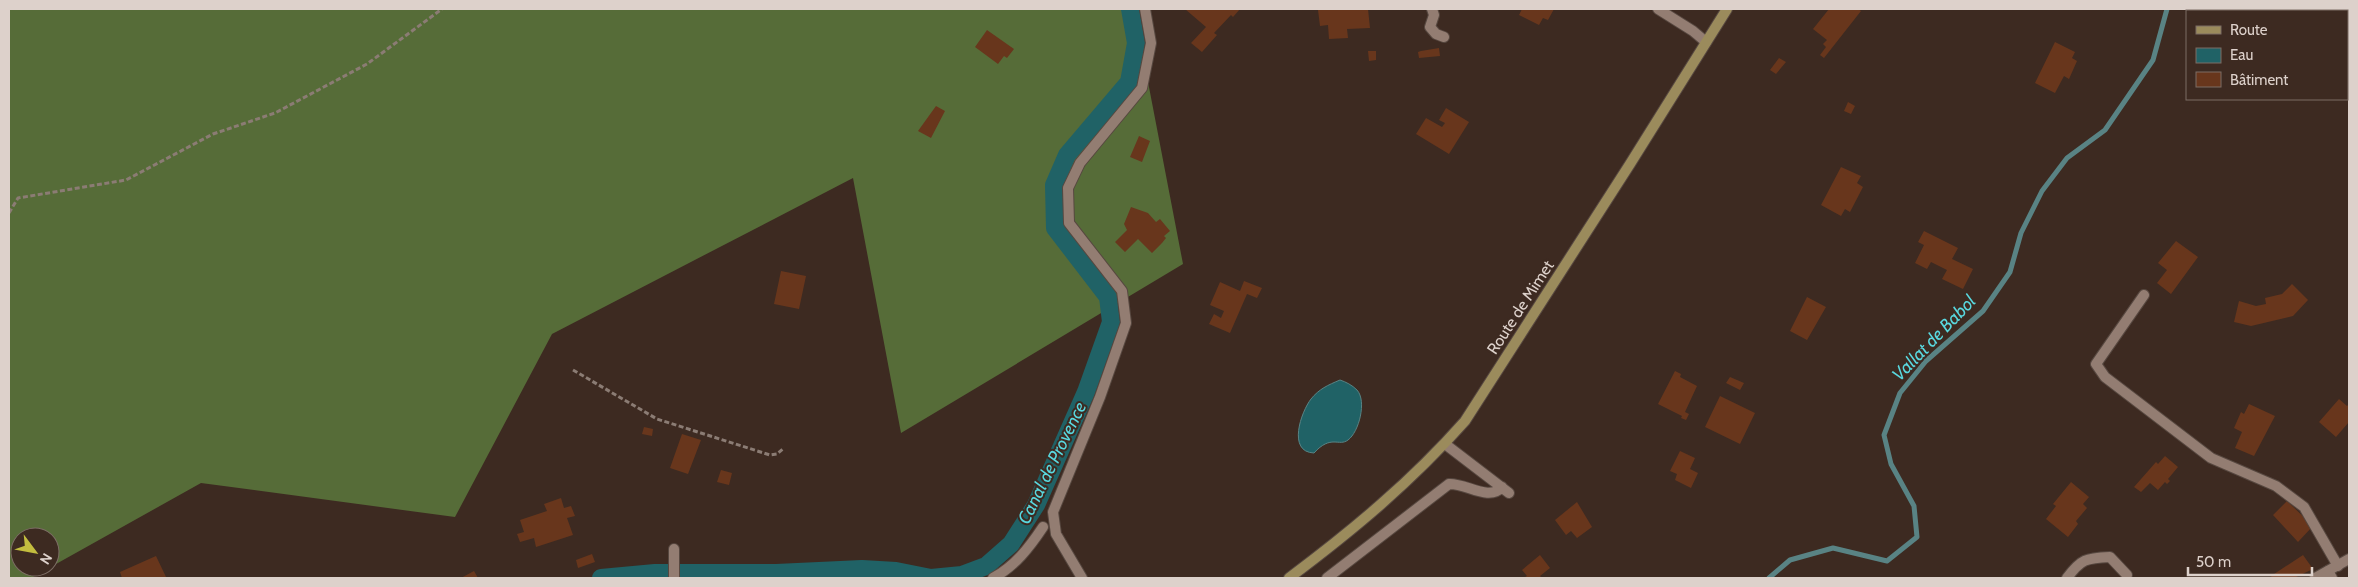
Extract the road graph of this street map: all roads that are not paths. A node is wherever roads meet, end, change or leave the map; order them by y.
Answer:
1 (1145, 9) edge
2 (1432, 9) edge
3 (1658, 9) edge
4 (1726, 9) edge
5 (1444, 37) dead end
6 (1706, 42) junction
7 (2144, 295) dead end
8 (1445, 444) junction
9 (1043, 527) dead end
10 (674, 549) dead end
11 (2349, 559) edge
12 (2338, 566) junction
13 (674, 573) edge
14 (2127, 575) dead end
15 (2330, 575) edge
16 (993, 578) edge
17 (1082, 578) edge
18 (1288, 578) edge
19 (1327, 578) edge
20 (2066, 578) edge
21 (2315, 578) edge

1 - 17 street
2 - 5 street
3 - 6 street
4 - 6 main road, Route de Mimet
6 - 8 main road, Route de Mimet
7 - 12 street
8 - 18 main road, Route de Mimet
8 - 19 street
9 - 16 street
10 - 13 street
11 - 12 street
12 - 15 street
14 - 20 street
15 - 21 street

